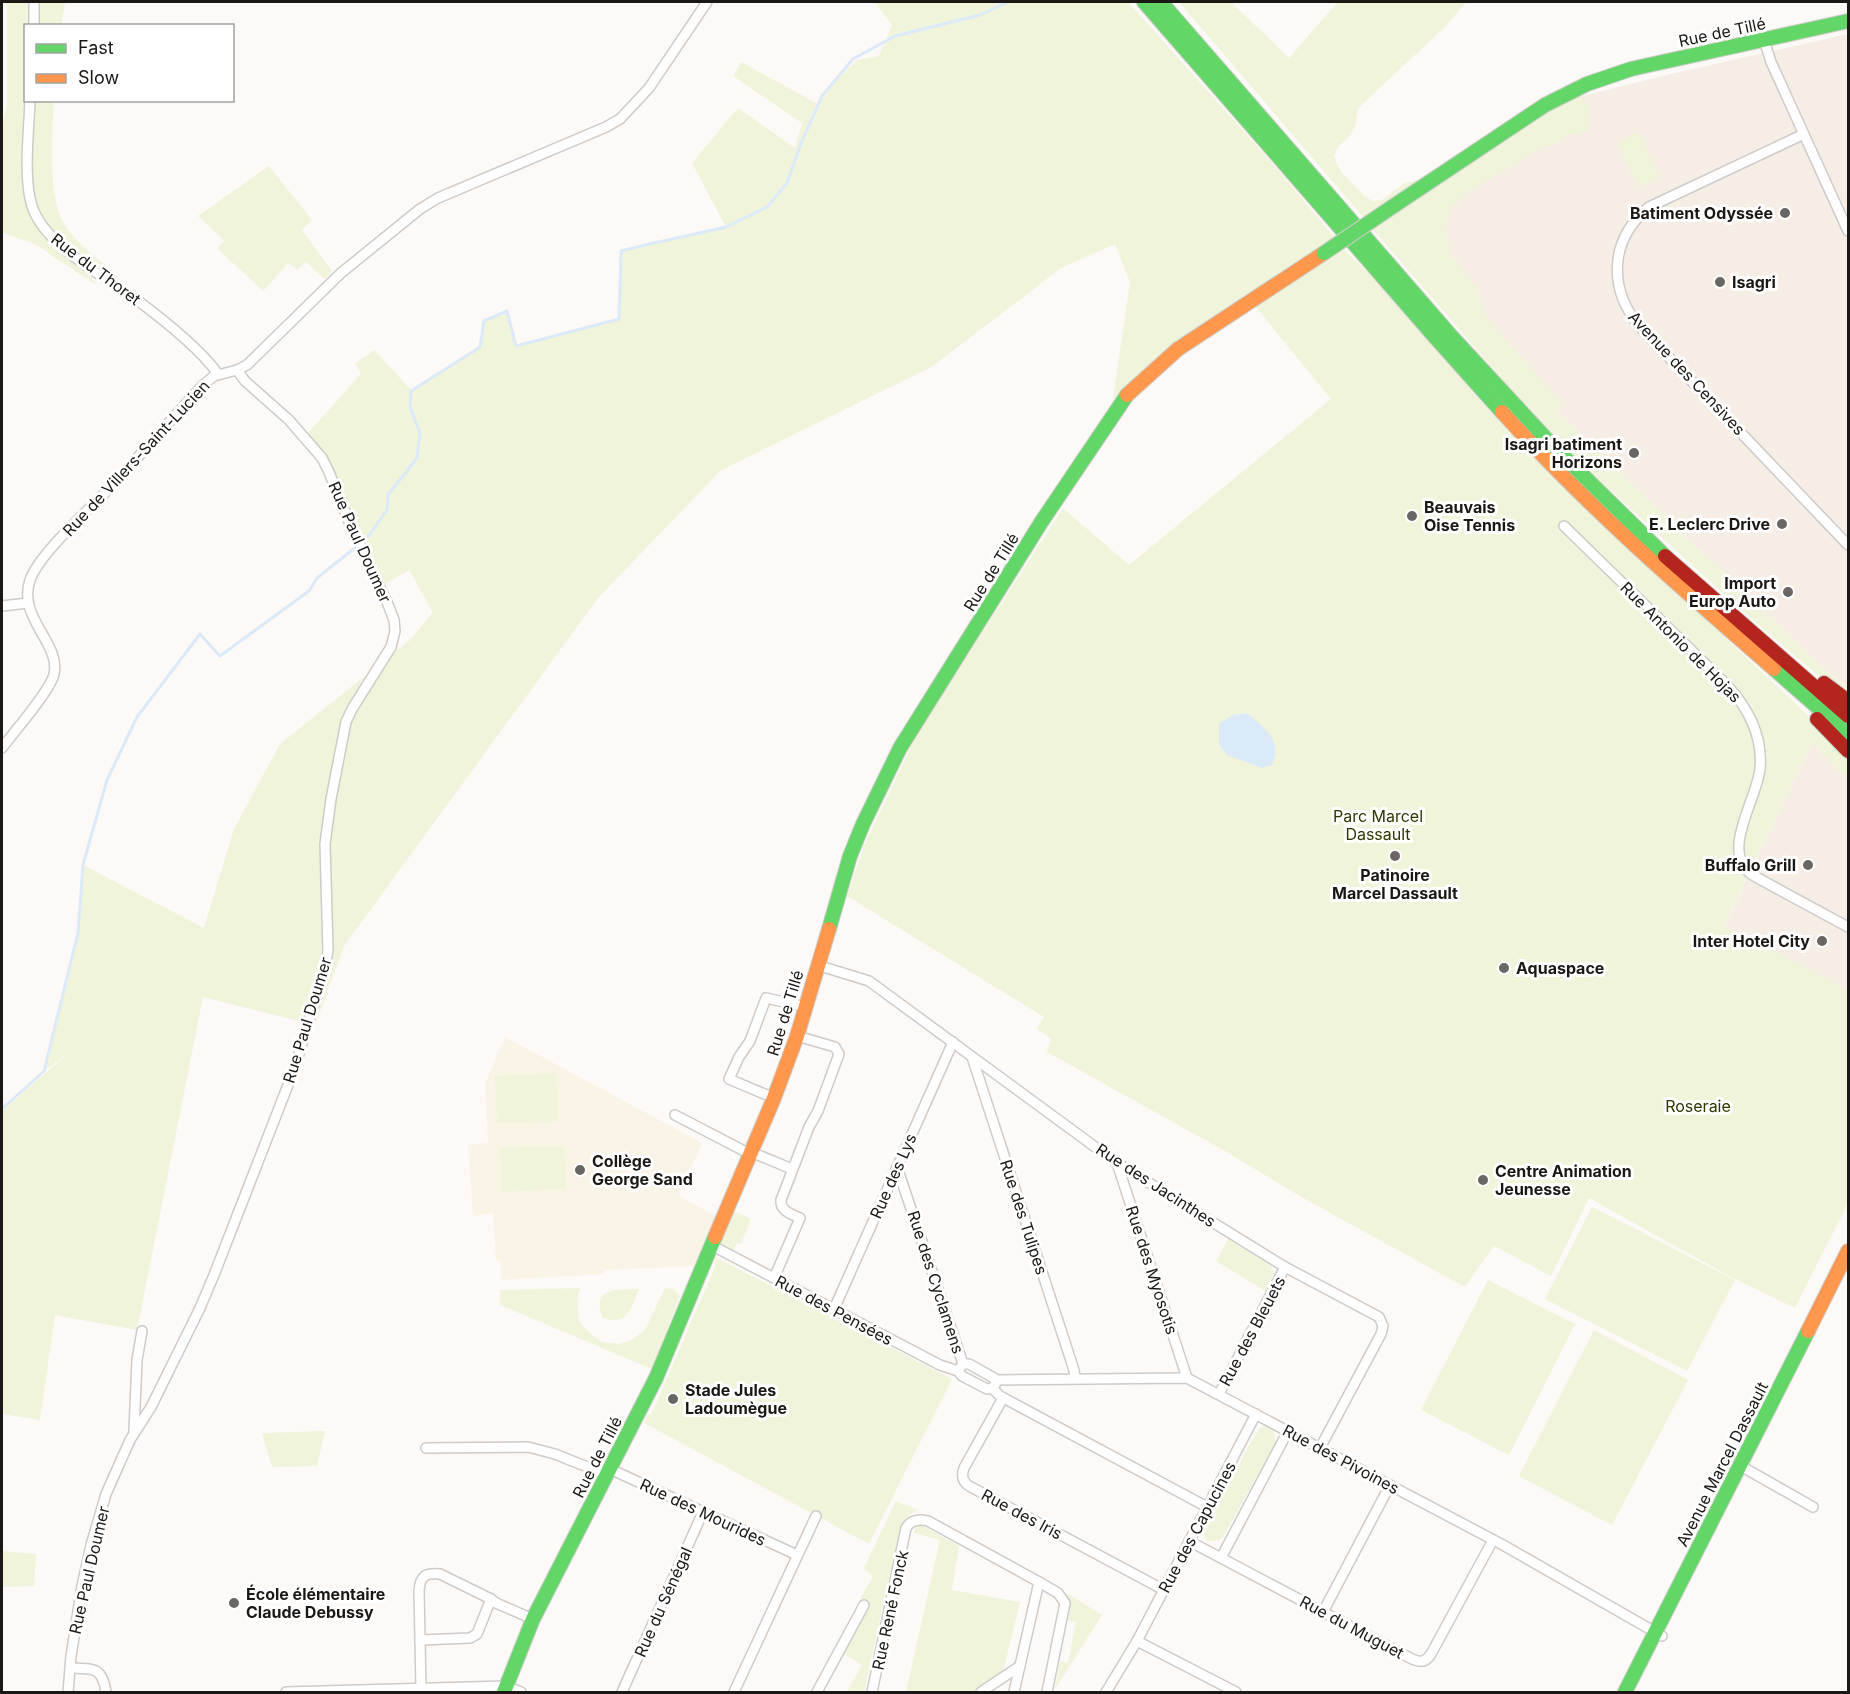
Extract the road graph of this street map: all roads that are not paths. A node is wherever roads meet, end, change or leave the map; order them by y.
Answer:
1 (34, 2) edge
2 (707, 2) edge
3 (1144, 2) edge
4 (1161, 2) edge
5 (1848, 21) edge
6 (33, 24) edge
7 (1764, 40) junction
8 (30, 102) edge
9 (1804, 134) junction
10 (1848, 231) edge
11 (237, 370) junction
12 (218, 374) junction
13 (1564, 526) dead end
14 (1847, 543) edge
15 (1683, 573) junction
16 (28, 603) junction
17 (2, 606) edge
18 (1760, 658) junction
19 (1848, 701) edge
20 (1848, 716) edge
21 (1848, 734) edge
22 (2, 748) edge
23 (1848, 751) edge
24 (1848, 927) edge
25 (817, 965) junction
26 (806, 1007) junction
27 (797, 1036) junction
28 (953, 1042) junction
29 (972, 1057) junction
30 (774, 1098) junction
31 (675, 1115) dead end
32 (751, 1153) junction
33 (1117, 1163) junction
34 (897, 1167) junction
35 (792, 1169) junction
36 (711, 1245) junction
37 (1848, 1251) edge
38 (1285, 1267) junction
39 (1848, 1271) edge
40 (774, 1278) junction
41 (834, 1309) junction
42 (142, 1331) dead end
43 (961, 1368) junction
44 (1075, 1378) junction
45 (1187, 1378) junction
46 (994, 1384) junction
47 (1219, 1394) junction
48 (1002, 1398) junction
49 (1256, 1414) junction
50 (1288, 1431) junction
51 (134, 1433) junction
52 (426, 1448) dead end
53 (1320, 1448) junction
54 (1743, 1467) junction
55 (608, 1472) junction
56 (1390, 1485) junction
57 (1208, 1507) junction
58 (1813, 1508) dead end
59 (703, 1512) junction
60 (816, 1516) dead end
61 (1493, 1540) junction
62 (1189, 1541) junction
63 (797, 1555) junction
64 (1221, 1558) junction
65 (1039, 1582) junction
66 (1164, 1590) junction
67 (491, 1599) junction
68 (864, 1605) dead end
69 (1323, 1611) junction
70 (532, 1619) junction
71 (1658, 1634) junction
72 (420, 1640) junction
73 (1137, 1641) junction
74 (1020, 1666) junction
75 (70, 1668) junction
76 (421, 1688) junction
77 (505, 1689) edge
78 (68, 1692) edge
79 (106, 1692) edge
80 (286, 1692) edge
81 (521, 1692) edge
82 (622, 1692) edge
83 (734, 1692) edge
84 (817, 1692) edge
85 (873, 1692) edge
86 (981, 1692) edge
87 (1014, 1692) edge
88 (1047, 1692) edge
89 (1106, 1692) edge
90 (1236, 1692) edge
91 (1625, 1692) edge
92 (1633, 1692) edge

1 - 6 street
2 - 11 street, Rue de Villers-Saint-Lucien
3 - 18 main road
4 - 15 main road
5 - 7 main road, Rue de Tillé
7 - 9 street
7 - 25 main road, Rue de Tillé, bridge
8 - 12 street, Rue du Thoret
9 - 10 street
9 - 14 street, Avenue des Censives
11 - 12 street, Rue de Villers-Saint-Lucien
11 - 51 street, Rue Paul Doumer
12 - 16 street, Rue de Villers-Saint-Lucien
13 - 24 street, Rue Antonio de Hojas
15 - 19 main road
15 - 20 main road
16 - 17 street
16 - 22 street
18 - 21 main road
18 - 23 main road
25 - 26 main road, Rue de Tillé
25 - 28 street, Rue des Jacinthes
26 - 27 main road, Rue de Tillé
26 - 30 street
27 - 30 main road, Rue de Tillé
27 - 35 street
28 - 29 street, Rue des Jacinthes
28 - 34 street, Rue des Lys
29 - 33 street, Rue des Jacinthes
29 - 44 street, Rue des Tulipes
30 - 32 main road, Rue de Tillé
31 - 32 street
32 - 35 street
32 - 36 main road, Rue de Tillé
33 - 38 street, Rue des Jacinthes
33 - 45 street, Rue des Myosotis
34 - 41 street, Rue des Lys
34 - 43 street, Rue des Cyclamens
35 - 40 street
36 - 40 street, Rue des Pensées
36 - 55 main road, Rue de Tillé
37 - 54 main road, Avenue Marcel Dassault
38 - 47 street, Rue des Bleuets
38 - 53 street, Rue des Jacinthes
39 - 54 main road, Avenue Marcel Dassault
40 - 41 street, Rue des Pensées
41 - 43 street, Rue des Pensées
42 - 51 street
43 - 46 street, Rue des Pensées
43 - 46 street, Rue des Pensées
44 - 45 street, Rue des Pivoines
44 - 46 street, Rue des Pivoines
45 - 47 street, Rue des Pivoines
46 - 48 street, Rue des Pensées
47 - 49 street, Rue des Pivoines
48 - 57 street, Rue des Pensées
48 - 66 street, Rue des Iris
49 - 50 street, Rue des Pivoines
49 - 57 street, Rue des Capucines
50 - 53 street, Rue des Pivoines
50 - 64 street
51 - 75 street, Rue Paul Doumer
52 - 55 street, Rue des Mourides
53 - 56 street, Rue des Pivoines
54 - 58 street
54 - 71 main road, Avenue Marcel Dassault
55 - 59 street, Rue des Mourides
55 - 70 main road, Rue de Tillé
56 - 61 street, Rue des Pivoines
56 - 69 street
57 - 62 street, Rue des Capucines
59 - 63 street, Rue des Mourides
59 - 82 street, Rue du Sénégal
60 - 63 street
61 - 69 street, Rue du Muguet
61 - 71 street, Rue des Pivoines
62 - 64 street, Rue du Muguet
62 - 66 street, Rue des Capucines
63 - 83 street
64 - 69 street, Rue du Muguet
65 - 74 street
65 - 85 street, Rue René Fonck
65 - 88 street
66 - 73 street, Rue des Capucines
67 - 70 street
67 - 72 street
67 - 72 street
68 - 84 street
70 - 77 main road, Rue de Tillé
71 - 91 main road, Avenue Marcel Dassault
71 - 92 main road, Avenue Marcel Dassault
72 - 76 street
73 - 89 street, Rue des Capucines
73 - 90 street
74 - 86 street
74 - 87 street
75 - 78 street, Rue Paul Doumer
75 - 79 street
76 - 77 street
76 - 80 street
77 - 81 street

